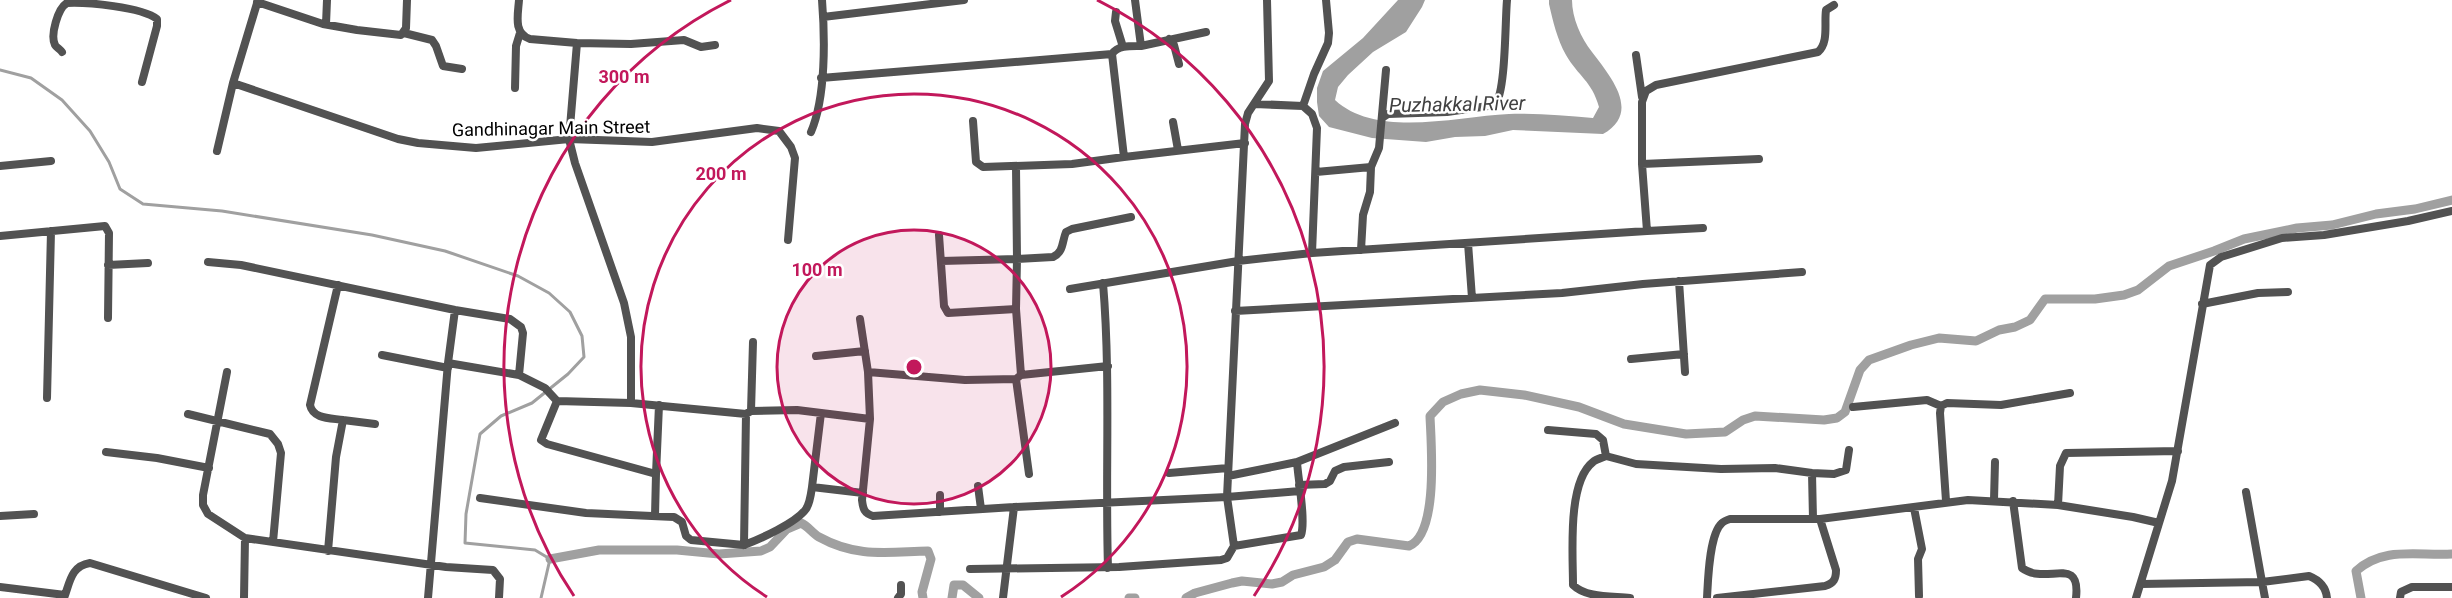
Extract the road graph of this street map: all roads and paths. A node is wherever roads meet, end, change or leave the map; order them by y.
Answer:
1 (327, 0) edge
2 (407, 0) edge
3 (519, 0) edge
4 (822, 0) edge
5 (964, 0) edge
6 (1135, 0) edge
7 (1267, 0) edge
8 (1326, 0) edge
9 (1507, 0) edge
10 (258, 1) edge
11 (116, 3) edge
12 (1834, 5) dead end
13 (1116, 12) dead end
14 (823, 17) junction
15 (326, 24) junction
16 (1206, 32) dead end
17 (404, 33) junction
18 (520, 33) junction
19 (1169, 39) junction
20 (577, 43) junction
21 (715, 45) dead end
22 (1141, 46) junction
23 (1123, 47) junction
24 (62, 52) dead end
25 (1112, 54) junction
26 (1636, 55) dead end
27 (1179, 64) dead end
28 (462, 69) dead end
29 (1386, 70) dead end
30 (821, 78) junction
31 (141, 82) dead end
32 (233, 83) junction
33 (515, 88) dead end
34 (1642, 102) junction
35 (1255, 104) junction
36 (1303, 106) junction
37 (1382, 118) junction
38 (972, 121) dead end
39 (1173, 122) dead end
40 (811, 132) dead end
41 (570, 139) junction
42 (1245, 143) junction
43 (1178, 150) junction
44 (217, 151) dead end
45 (1124, 157) junction
46 (1759, 159) dead end
47 (51, 160) dead end
48 (1642, 164) junction
49 (0, 166) edge
50 (1016, 167) junction
51 (1371, 167) junction
52 (1316, 172) junction
53 (2452, 211) edge
54 (1131, 217) dead end
55 (1703, 228) dead end
56 (51, 231) junction
57 (1647, 231) junction
58 (939, 235) dead end
59 (0, 236) edge
60 (788, 240) dead end
61 (1468, 243) junction
62 (1362, 250) junction
63 (1312, 253) junction
64 (1017, 259) junction
65 (941, 261) junction
66 (1238, 261) junction
67 (208, 262) dead end
68 (147, 263) dead end
69 (108, 265) junction
70 (1803, 272) dead end
71 (1679, 281) junction
72 (1103, 283) junction
73 (338, 285) junction
74 (1070, 289) dead end
75 (2288, 292) dead end
76 (1472, 298) junction
77 (2202, 304) junction
78 (1016, 309) junction
79 (454, 310) junction
80 (1235, 310) junction
81 (108, 318) dead end
82 (860, 319) dead end
83 (753, 342) dead end
84 (865, 351) junction
85 (1684, 354) junction
86 (382, 355) dead end
87 (816, 356) dead end
88 (1631, 359) dead end
89 (448, 365) junction
90 (1108, 366) junction
91 (227, 372) dead end
92 (868, 372) junction
93 (1685, 372) dead end
94 (519, 375) junction
95 (1018, 377) junction
96 (2070, 393) dead end
97 (47, 398) dead end
98 (555, 399) junction
99 (631, 403) junction
100 (659, 405) junction
101 (1941, 406) junction
102 (1853, 407) dead end
103 (749, 412) junction
104 (821, 412) junction
105 (188, 414) dead end
106 (870, 418) junction
107 (343, 420) junction
108 (219, 421) junction
109 (1395, 423) dead end
110 (375, 424) dead end
111 (1548, 430) dead end
112 (1849, 450) dead end
113 (106, 452) dead end
114 (2178, 452) junction
115 (1606, 456) junction
116 (1297, 462) junction
117 (1389, 462) dead end
118 (1995, 462) dead end
119 (209, 468) junction
120 (1228, 472) junction
121 (1169, 473) dead end
122 (1812, 473) junction
123 (656, 474) junction
124 (1029, 474) dead end
125 (812, 486) junction
126 (978, 486) dead end
127 (1299, 488) junction
128 (2246, 492) dead end
129 (863, 494) junction
130 (940, 495) dead end
131 (1227, 497) junction
132 (480, 498) dead end
133 (1994, 500) junction
134 (1946, 501) junction
135 (2013, 501) junction
136 (1106, 504) junction
137 (2058, 504) junction
138 (1014, 507) junction
139 (1914, 508) junction
140 (981, 509) junction
141 (940, 512) junction
142 (34, 514) dead end
143 (0, 516) edge
144 (655, 516) junction
145 (1817, 519) junction
146 (2159, 524) junction
147 (245, 538) junction
148 (273, 542) junction
149 (744, 545) junction
150 (1233, 546) junction
151 (328, 551) junction
152 (431, 564) junction
153 (1108, 567) junction
154 (1006, 569) junction
155 (970, 570) dead end
156 (2262, 582) junction
157 (2141, 584) junction
158 (902, 585) dead end
159 (0, 587) edge
160 (2452, 587) edge
161 (65, 596) edge
162 (1919, 596) dead end
163 (206, 598) edge
164 (244, 598) edge
165 (428, 598) edge
166 (499, 598) edge
167 (898, 598) edge
168 (1003, 598) edge
169 (1630, 598) edge
170 (1707, 598) edge
171 (1717, 598) edge
172 (2076, 598) edge
173 (2136, 598) edge
174 (2265, 598) edge
175 (2327, 598) edge
176 (2400, 598) edge

1 - 15 street
2 - 17 street
3 - 18 street
4 - 14 street
5 - 14 street
6 - 22 street
7 - 35 street
8 - 36 street
9 - 37 street
10 - 15 street
10 - 32 street
11 - 24 street
11 - 31 street
12 - 34 street
13 - 23 street
14 - 30 street
15 - 17 street
16 - 19 street
17 - 28 street
18 - 20 street
18 - 33 street
19 - 22 street
19 - 27 street
20 - 21 street
20 - 41 street
22 - 23 street
23 - 25 street
25 - 30 street
25 - 45 street
26 - 34 street
29 - 37 street
30 - 40 street
32 - 41 street, Gandhinagar Main Street
32 - 44 street
34 - 48 street
35 - 36 street
35 - 42 street
36 - 52 street
37 - 51 street
38 - 50 street
39 - 43 street
41 - 60 street, Gandhinagar Main Street
41 - 99 street
42 - 43 street
42 - 66 street
43 - 45 street
45 - 50 street
46 - 48 street
47 - 49 street
48 - 57 street
50 - 64 street
51 - 52 street
51 - 62 street
52 - 63 street
53 - 77 street
54 - 64 street
55 - 57 street
56 - 59 street
56 - 69 street
56 - 97 street
57 - 61 street
58 - 65 street
61 - 62 street
61 - 76 street
62 - 63 street
63 - 66 street
64 - 65 street
64 - 78 street
65 - 78 street
66 - 72 street
66 - 80 street
67 - 73 street
68 - 69 street
69 - 81 street
70 - 71 street
71 - 76 street
71 - 85 street
72 - 74 street
72 - 90 street
73 - 79 street
73 - 107 street
75 - 77 street
76 - 80 street
77 - 114 street
78 - 95 street
79 - 89 street
79 - 94 street
80 - 120 street
82 - 84 street
83 - 103 street
84 - 87 street
84 - 92 street
85 - 88 street
85 - 93 street
86 - 89 street
89 - 94 street
89 - 152 street
90 - 95 street
90 - 136 street
91 - 108 street
92 - 95 street
92 - 106 street
94 - 98 street
95 - 124 street
96 - 101 street
98 - 99 street
98 - 123 street
99 - 100 street
100 - 103 street
100 - 123 street
101 - 102 street
101 - 134 street
103 - 104 street
103 - 149 street
104 - 106 street
104 - 125 street
105 - 108 street
106 - 129 street
107 - 110 street
107 - 151 street
108 - 119 street
108 - 148 street
109 - 116 street
111 - 115 street
112 - 122 street
113 - 119 street
114 - 137 street
114 - 146 street
115 - 122 street
115 - 169 street
116 - 120 street
116 - 127 street
117 - 127 street
118 - 133 street
119 - 147 street
120 - 121 street
120 - 131 street
122 - 145 street
123 - 144 street
125 - 129 street
125 - 149 street
126 - 140 street
127 - 131 street
127 - 150 street
128 - 156 street
129 - 141 street
130 - 141 street
131 - 136 street
131 - 150 street
132 - 144 street
133 - 134 street
133 - 135 street
134 - 139 street
135 - 137 street
135 - 172 street
136 - 138 street
136 - 153 street
137 - 146 street
138 - 140 street
138 - 154 street
139 - 145 street
139 - 162 street
140 - 141 street
142 - 143 street
144 - 149 street
145 - 170 street
145 - 171 street
146 - 157 street
147 - 148 street
147 - 164 street
148 - 151 street
150 - 153 street
151 - 152 street
152 - 165 street
152 - 166 street
153 - 154 street
154 - 155 street
154 - 168 street
156 - 157 street
156 - 174 street
156 - 175 street
157 - 173 street
158 - 167 street
159 - 161 street
160 - 176 street
161 - 163 street

